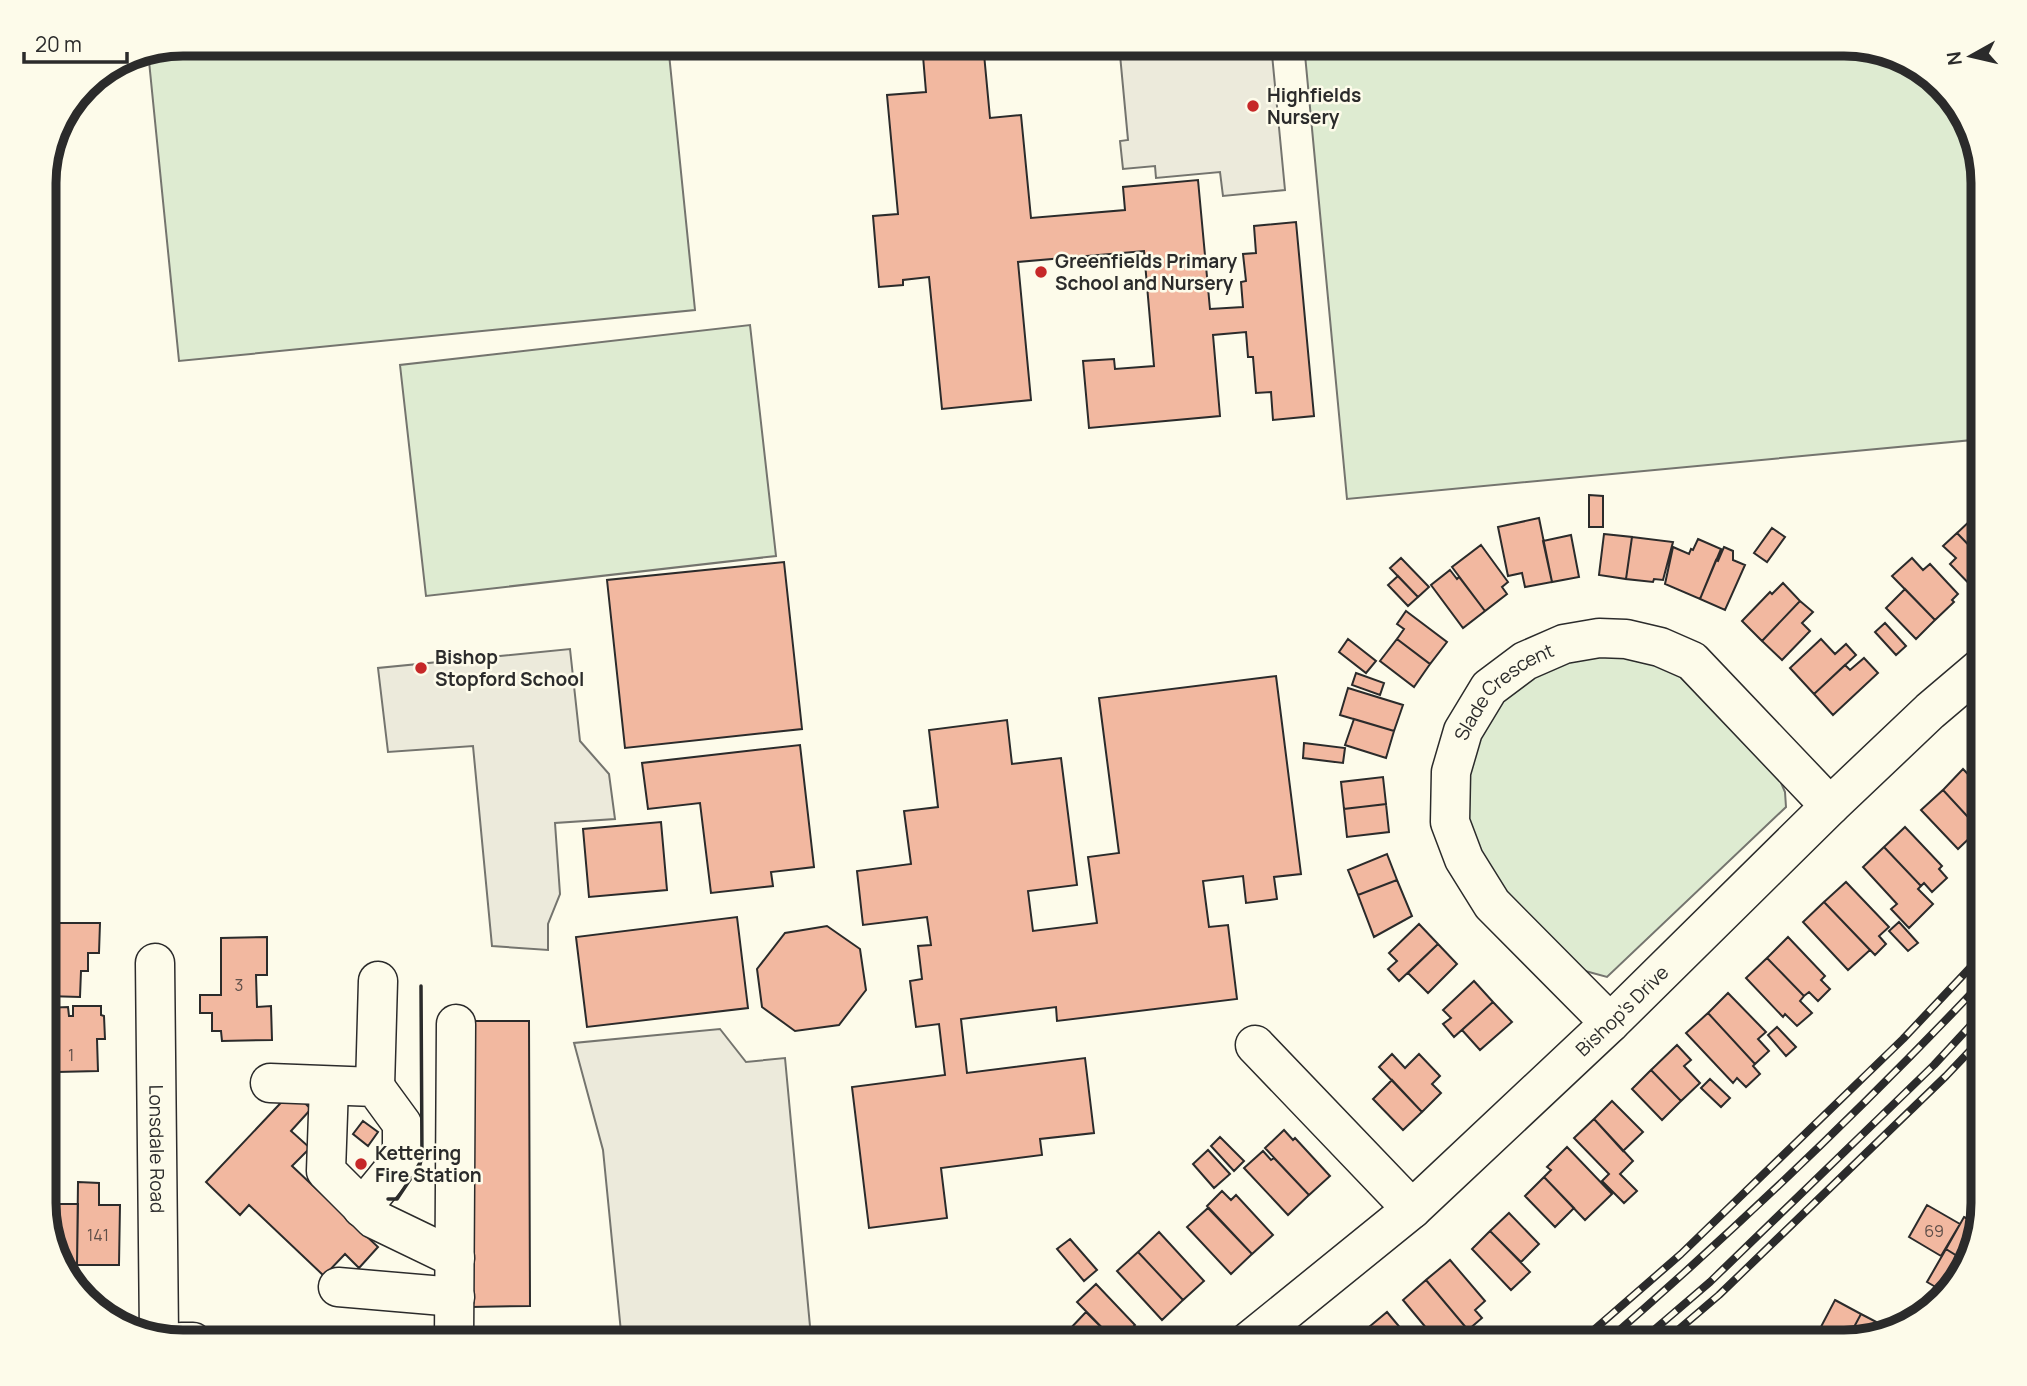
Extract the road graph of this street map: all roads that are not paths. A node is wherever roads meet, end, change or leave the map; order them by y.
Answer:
1 (1971, 676) edge
2 (1830, 806) junction
3 (155, 963) dead end
4 (378, 981) dead end
5 (1609, 1023) junction
6 (456, 1024) dead end
7 (1255, 1045) dead end
8 (270, 1083) dead end
9 (329, 1086) junction
10 (375, 1087) junction
11 (362, 1208) junction
12 (1412, 1209) junction
13 (455, 1258) junction
14 (338, 1287) dead end
15 (455, 1297) junction
16 (159, 1328) edge
17 (454, 1330) edge
18 (1263, 1330) edge

1 - 2 street, Bishop's Drive
2 - 5 street, Bishop's Drive
2 - 5 street, Slade Crescent
3 - 16 street, Lonsdale Road
4 - 10 street
5 - 12 street, Bishop's Drive
6 - 13 street
7 - 12 street
8 - 9 street
9 - 10 street
9 - 11 street
10 - 11 street
11 - 13 street
12 - 18 street, Bishop's Drive
13 - 15 street
14 - 15 street
15 - 17 street

